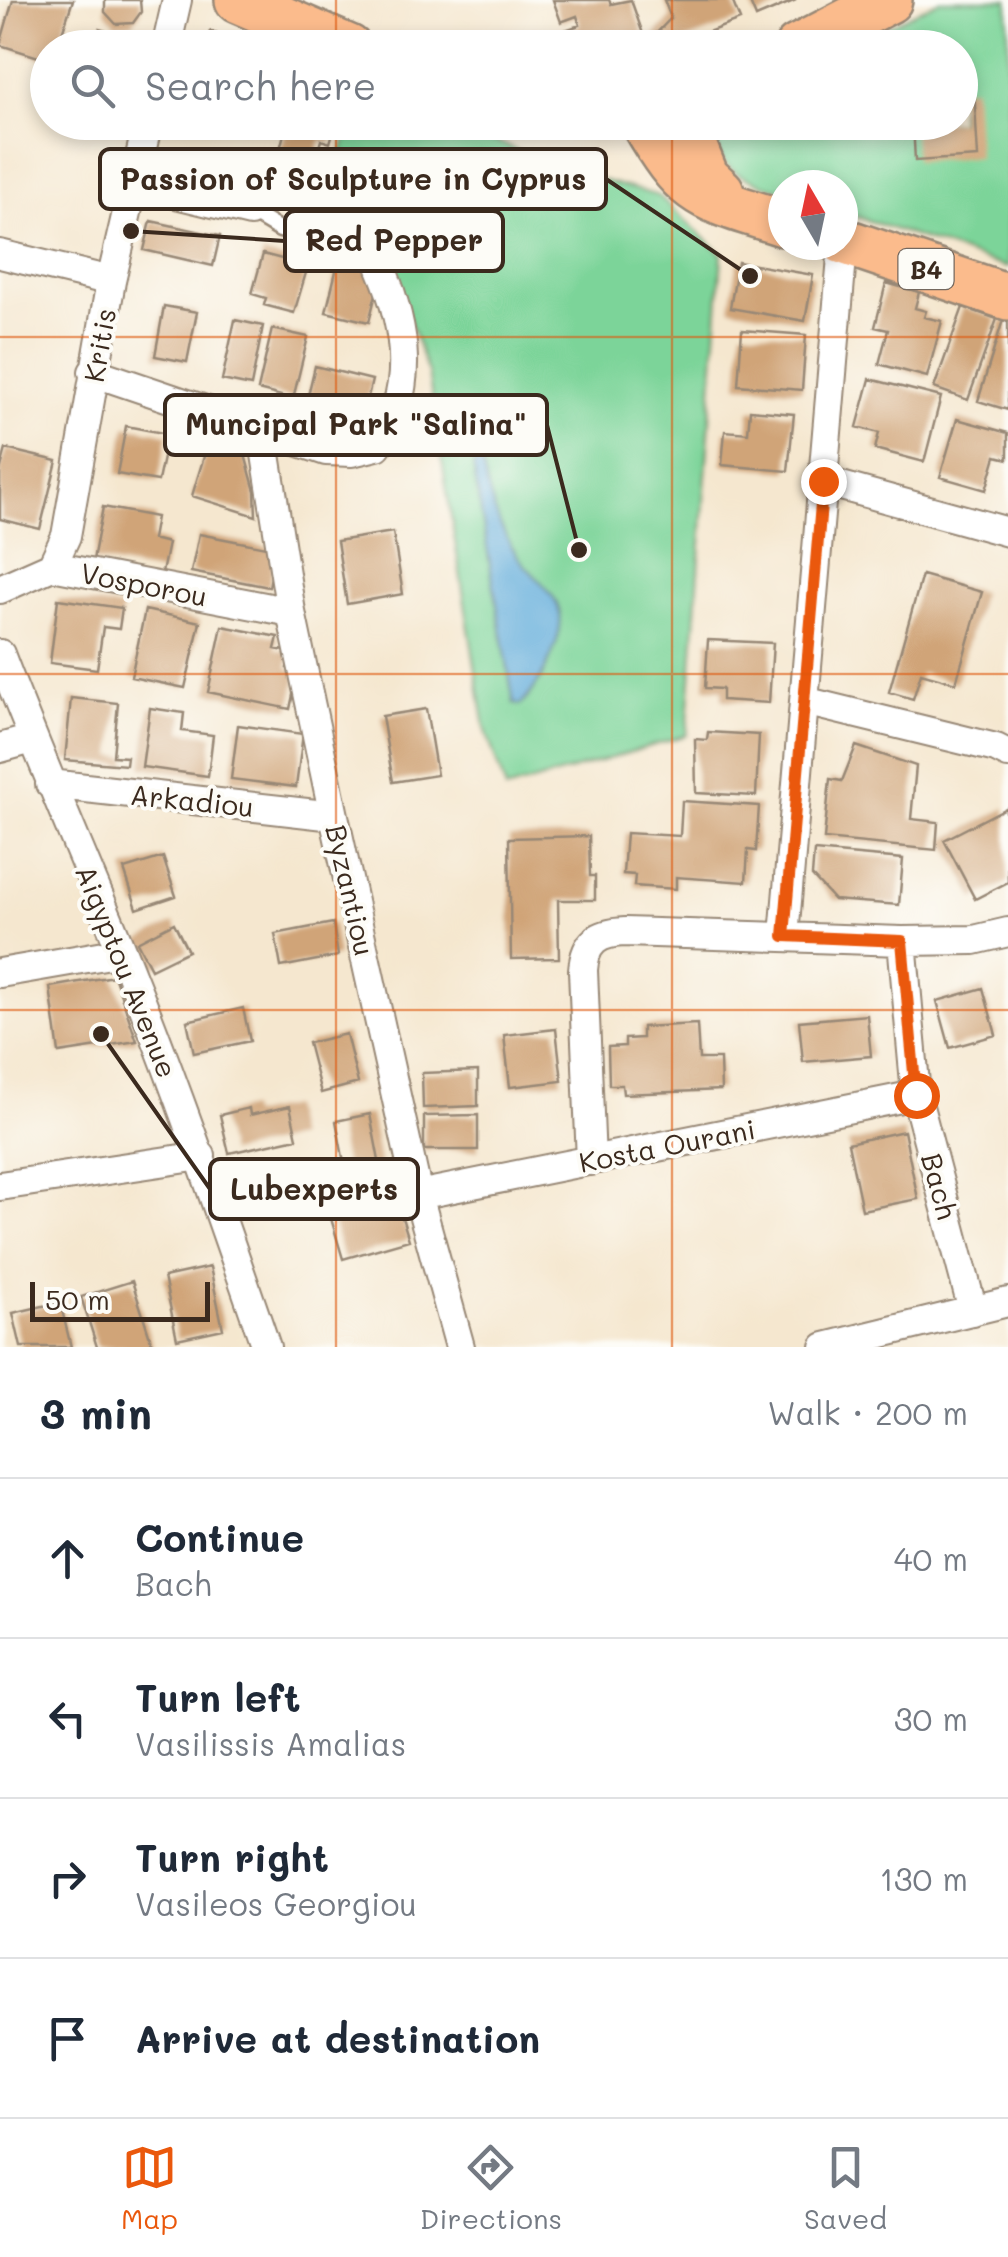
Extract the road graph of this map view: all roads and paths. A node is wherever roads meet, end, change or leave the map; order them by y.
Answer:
1 (177, 0) edge
2 (238, 0) edge
3 (875, 4) edge
4 (170, 30) edge
5 (307, 30) edge
6 (829, 30) edge
7 (144, 140) edge
8 (653, 140) edge
9 (691, 140) edge
10 (134, 184) junction
11 (250, 212) joint
12 (768, 218) edge
13 (768, 219) edge
14 (858, 248) edge
15 (0, 254) edge
16 (842, 260) edge
17 (381, 268) joint
18 (110, 281) junction
19 (1008, 297) edge
20 (93, 372) junction
21 (262, 430) junction
22 (823, 481) junction
23 (1008, 532) edge
24 (52, 566) junction
25 (0, 589) edge
26 (291, 612) junction
27 (0, 654) edge
28 (804, 701) junction
29 (32, 739) junction
30 (0, 748) edge
31 (1008, 754) edge
32 (50, 784) junction
33 (334, 816) junction
34 (1008, 932) edge
35 (784, 936) junction
36 (902, 941) junction
37 (122, 952) junction
38 (0, 973) edge
39 (916, 1095) junction
40 (200, 1156) junction
41 (591, 1161) junction
42 (0, 1186) edge
43 (418, 1196) junction
44 (1008, 1302) edge
45 (973, 1311) junction
46 (263, 1346) edge
47 (460, 1347) edge
48 (826, 1347) edge

1 - 4 street
2 - 5 main road
3 - 6 main road
7 - 10 street, Kritis
8 - 13 main road
9 - 12 main road
10 - 11 street
10 - 18 street, Kritis
11 - 17 lane
14 - 19 main road, B4
15 - 18 street
16 - 22 street
17 - 21 street
18 - 20 street, Kritis
20 - 21 street
20 - 24 street, Kritis
21 - 26 street, Byzantiou
22 - 23 street
22 - 28 street
24 - 25 street, Vosporou
24 - 26 street, Vosporou
26 - 33 street, Byzantiou
27 - 29 street, Aigyptou Avenue
28 - 31 street
28 - 35 street
29 - 30 street
29 - 32 street, Aigyptou Avenue
32 - 33 street, Arkadiou
32 - 37 street, Aigyptou Avenue
33 - 43 street, Byzantiou
34 - 36 street
35 - 36 street
35 - 41 street
36 - 39 street, Bach
37 - 38 street
37 - 40 street, Aigyptou Avenue
39 - 41 street, Kosta Ourani
39 - 45 street, Bach
40 - 42 street
40 - 46 street, Aigyptou Avenue
41 - 43 street, Kosta Ourani
43 - 47 street, Byzantiou
44 - 45 street
45 - 48 street

